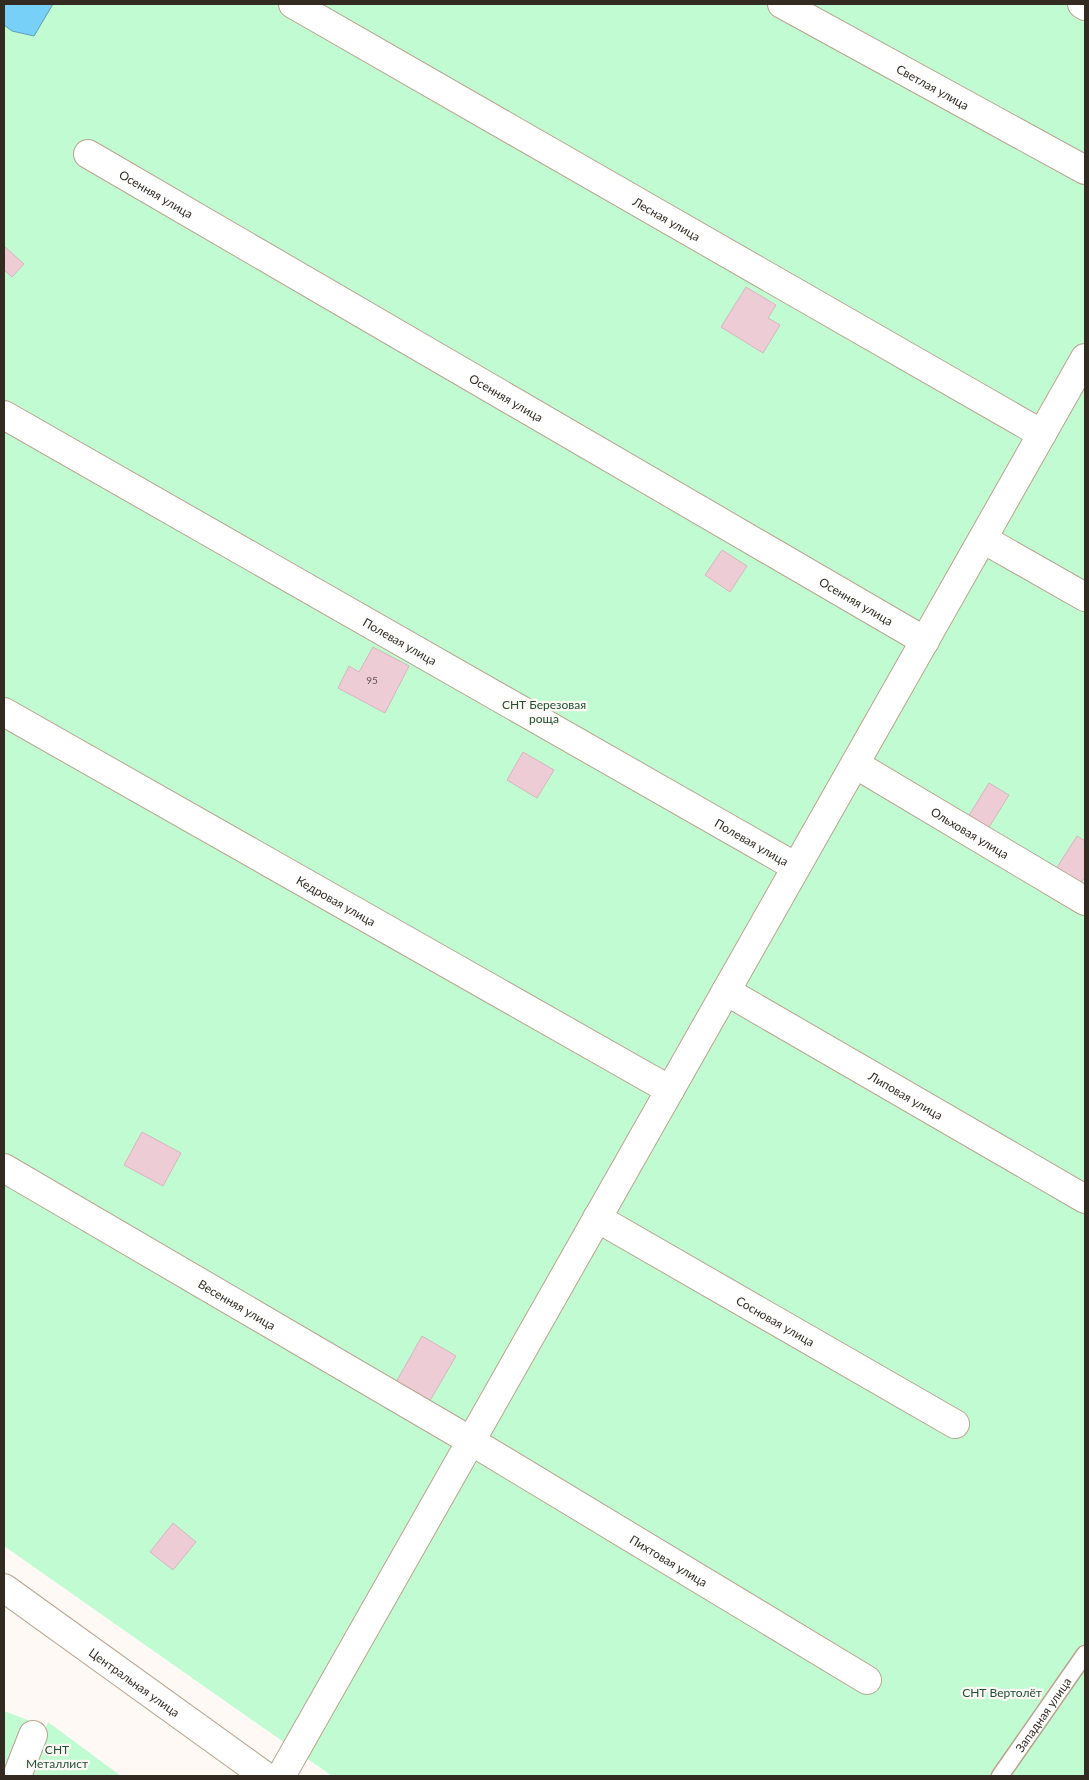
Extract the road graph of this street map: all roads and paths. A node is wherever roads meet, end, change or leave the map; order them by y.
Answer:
1 (293, 4) edge
2 (782, 4) edge
3 (1082, 4) edge
4 (1085, 6) edge
5 (88, 154) dead end
6 (1085, 170) edge
7 (1085, 358) edge
8 (4, 415) edge
9 (1042, 434) junction
10 (983, 539) junction
11 (1085, 597) edge
12 (925, 641) junction
13 (4, 712) edge
14 (855, 764) junction
15 (796, 867) junction
16 (1085, 901) edge
17 (726, 991) junction
18 (670, 1090) junction
19 (4, 1168) edge
20 (1085, 1199) edge
21 (597, 1218) junction
22 (955, 1424) dead end
23 (471, 1441) junction
24 (4, 1588) edge
25 (1085, 1654) edge
26 (867, 1680) dead end
27 (33, 1735) dead end
28 (17, 1776) edge
29 (265, 1776) edge
30 (281, 1776) edge
31 (1000, 1776) edge

1 - 9 street, Лесная улица
2 - 6 street, Светлая улица
3 - 4 street
5 - 12 street, Осенняя улица
7 - 9 street
8 - 15 street, Полевая улица
9 - 10 street
10 - 11 street
10 - 12 street
12 - 14 street
13 - 18 street, Кедровая улица
14 - 15 street
14 - 16 street, Ольховая улица
15 - 17 street
17 - 18 street
17 - 20 street, Липовая улица
18 - 21 street
19 - 23 street, Весенняя улица
21 - 22 street, Сосновая улица
21 - 23 street
23 - 26 street, Пихтовая улица
23 - 30 street
24 - 29 street, Центральная улица
25 - 31 lane, Западная улица
27 - 28 street

